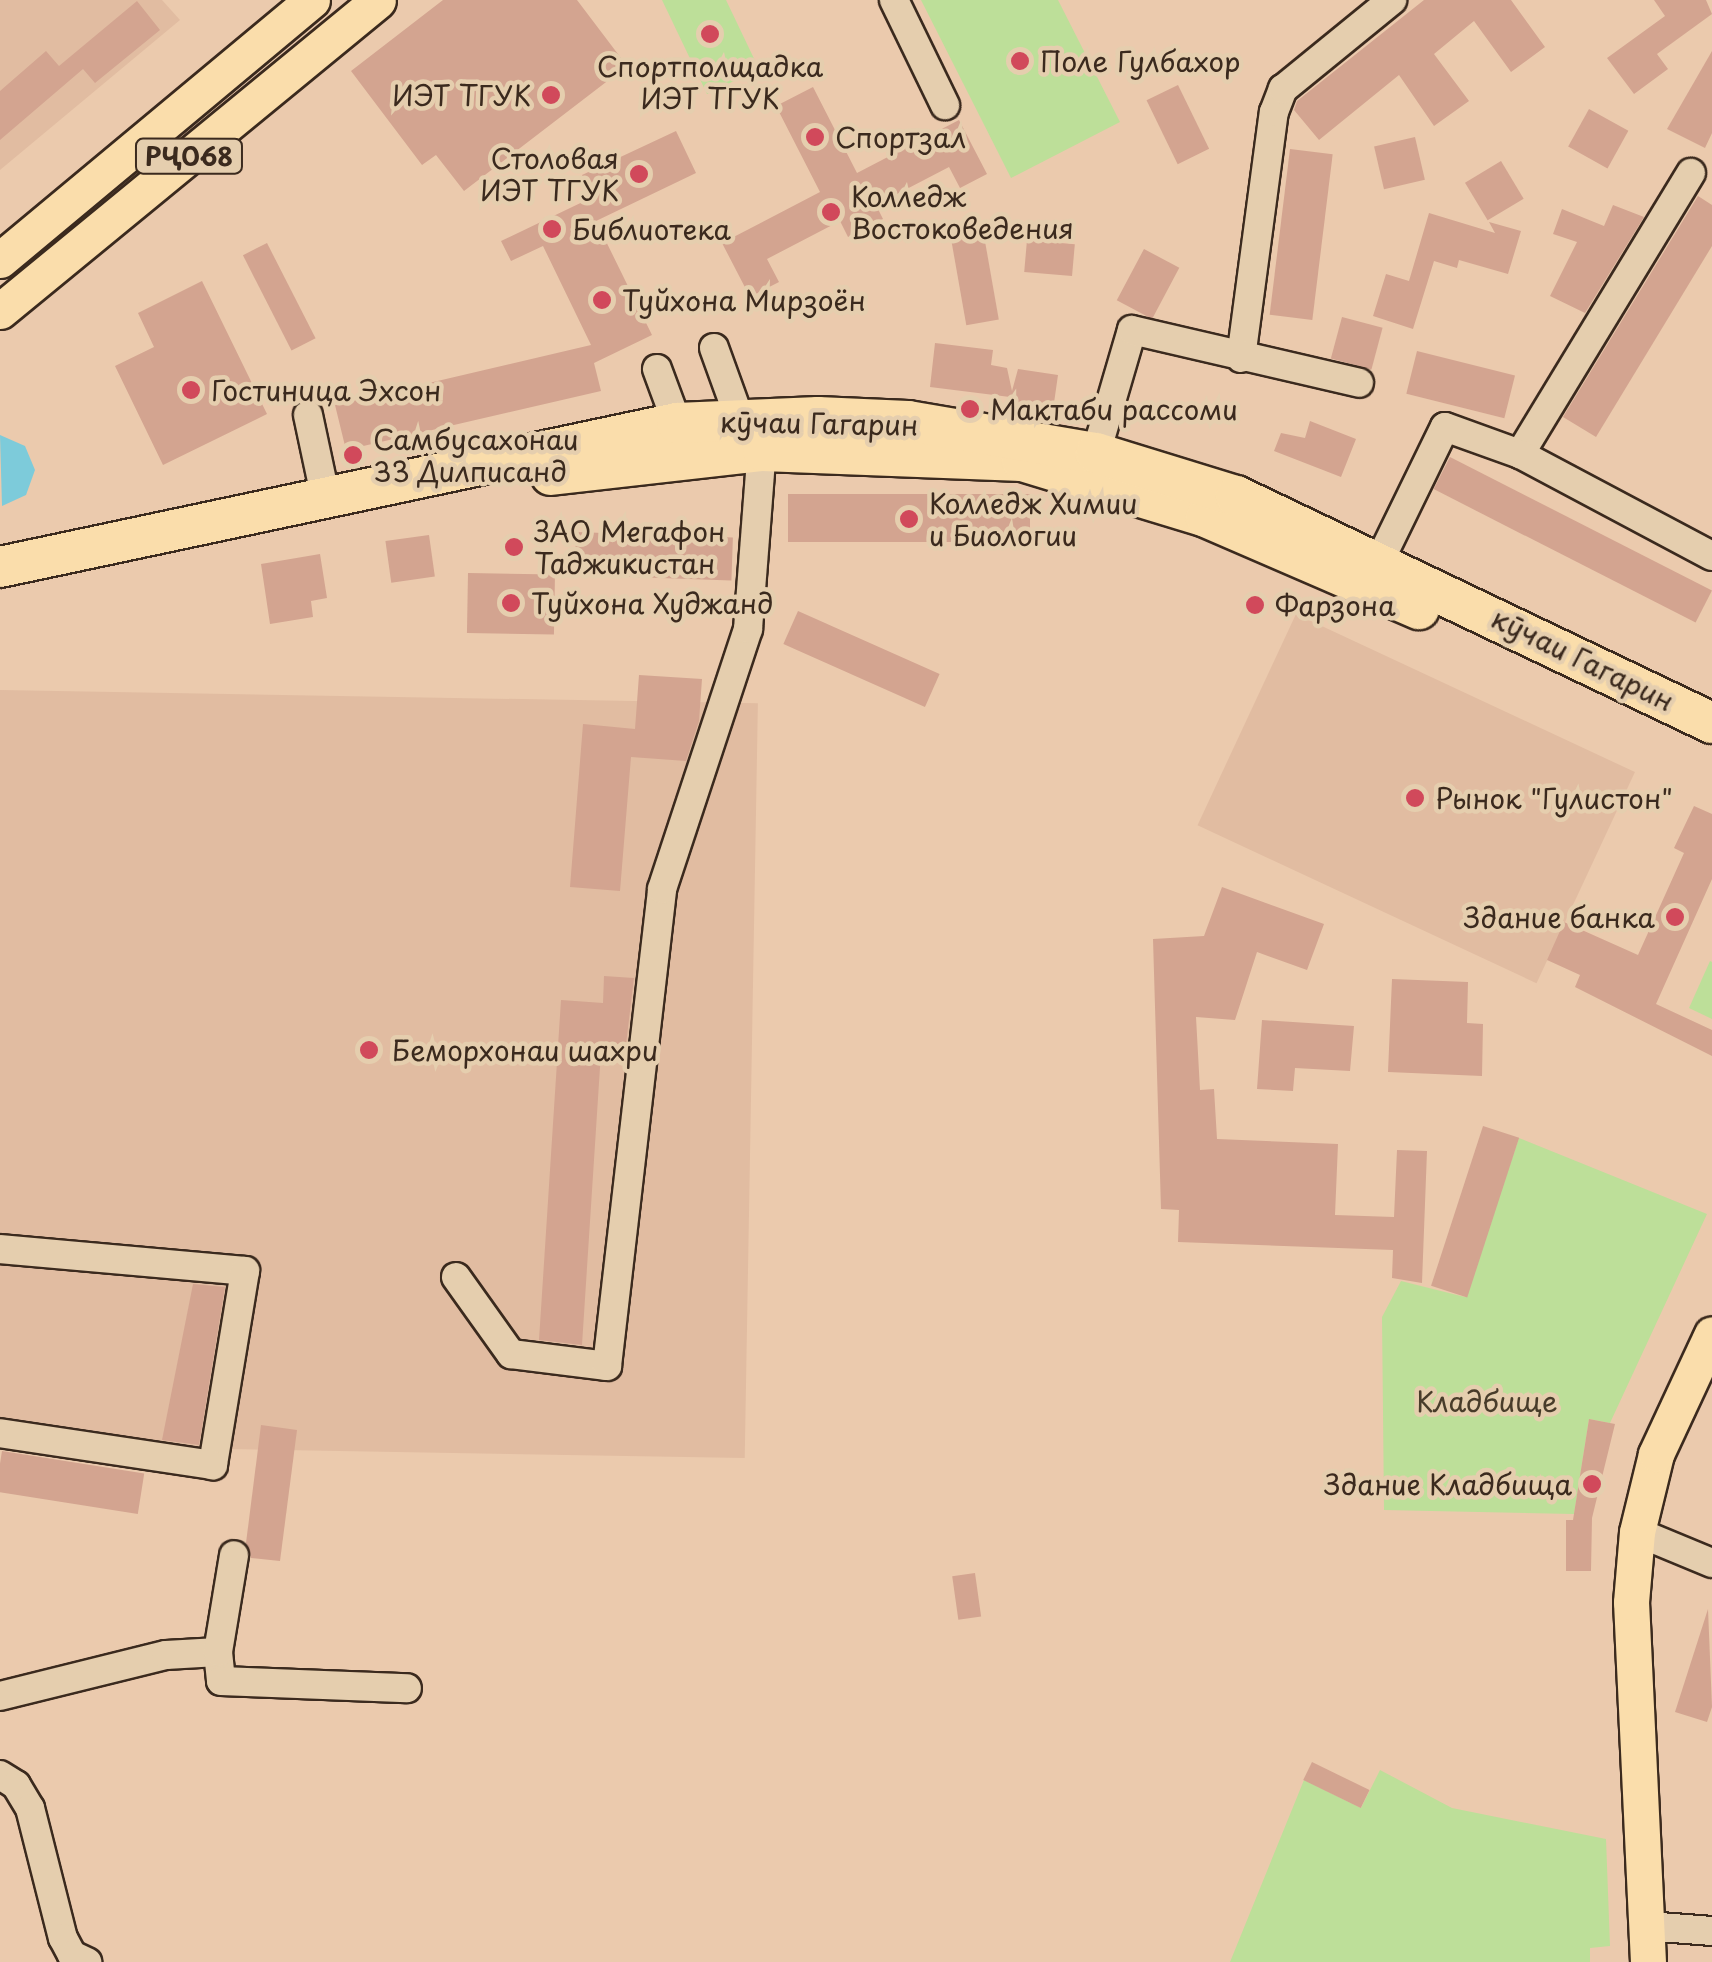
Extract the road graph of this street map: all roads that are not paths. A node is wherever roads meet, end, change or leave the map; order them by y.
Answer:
1 (312, 0) edge
2 (378, 0) edge
3 (894, 0) edge
4 (1392, 0) edge
5 (945, 105) dead end
6 (1691, 173) dead end
7 (0, 260) edge
8 (0, 311) edge
9 (714, 348) dead end
10 (1241, 358) junction
11 (656, 370) dead end
12 (1359, 383) dead end
13 (308, 415) dead end
14 (678, 424) junction
15 (755, 430) junction
16 (1096, 453) junction
17 (1520, 454) junction
18 (325, 495) junction
19 (1712, 556) edge
20 (1380, 560) junction
21 (0, 567) edge
22 (0, 594) edge
23 (1712, 723) edge
24 (1712, 750) edge
25 (0, 1249) edge
26 (456, 1277) dead end
27 (1712, 1334) edge
28 (0, 1434) edge
29 (1637, 1532) junction
30 (234, 1554) dead end
31 (1712, 1563) edge
32 (218, 1652) junction
33 (408, 1688) dead end
34 (0, 1696) edge
35 (0, 1776) edge
36 (1646, 1926) junction
37 (1712, 1932) edge
38 (87, 1962) edge
39 (1648, 1962) edge

1 - 7 main road, РҶ068
2 - 8 main road, РҶ068
3 - 5 street
4 - 10 street
6 - 17 street
9 - 15 street
10 - 12 street
10 - 16 street
11 - 14 street
13 - 18 street
14 - 15 highway, кӯчаи Гагарин
14 - 18 highway, кӯчаи Гагарин
15 - 16 highway, кӯчаи Гагарин
15 - 22 highway, кӯчаи Гагарин
15 - 24 highway, кӯчаи Гагарин
15 - 26 street
16 - 20 highway, кӯчаи Гагарин
17 - 19 street
17 - 20 street
18 - 21 highway, кӯчаи Гагарин
20 - 23 highway, кӯчаи Гагарин
25 - 28 street
27 - 29 main road
29 - 31 street
29 - 36 main road
30 - 32 street
32 - 33 street
32 - 34 street
35 - 38 street
36 - 37 street
36 - 39 main road

